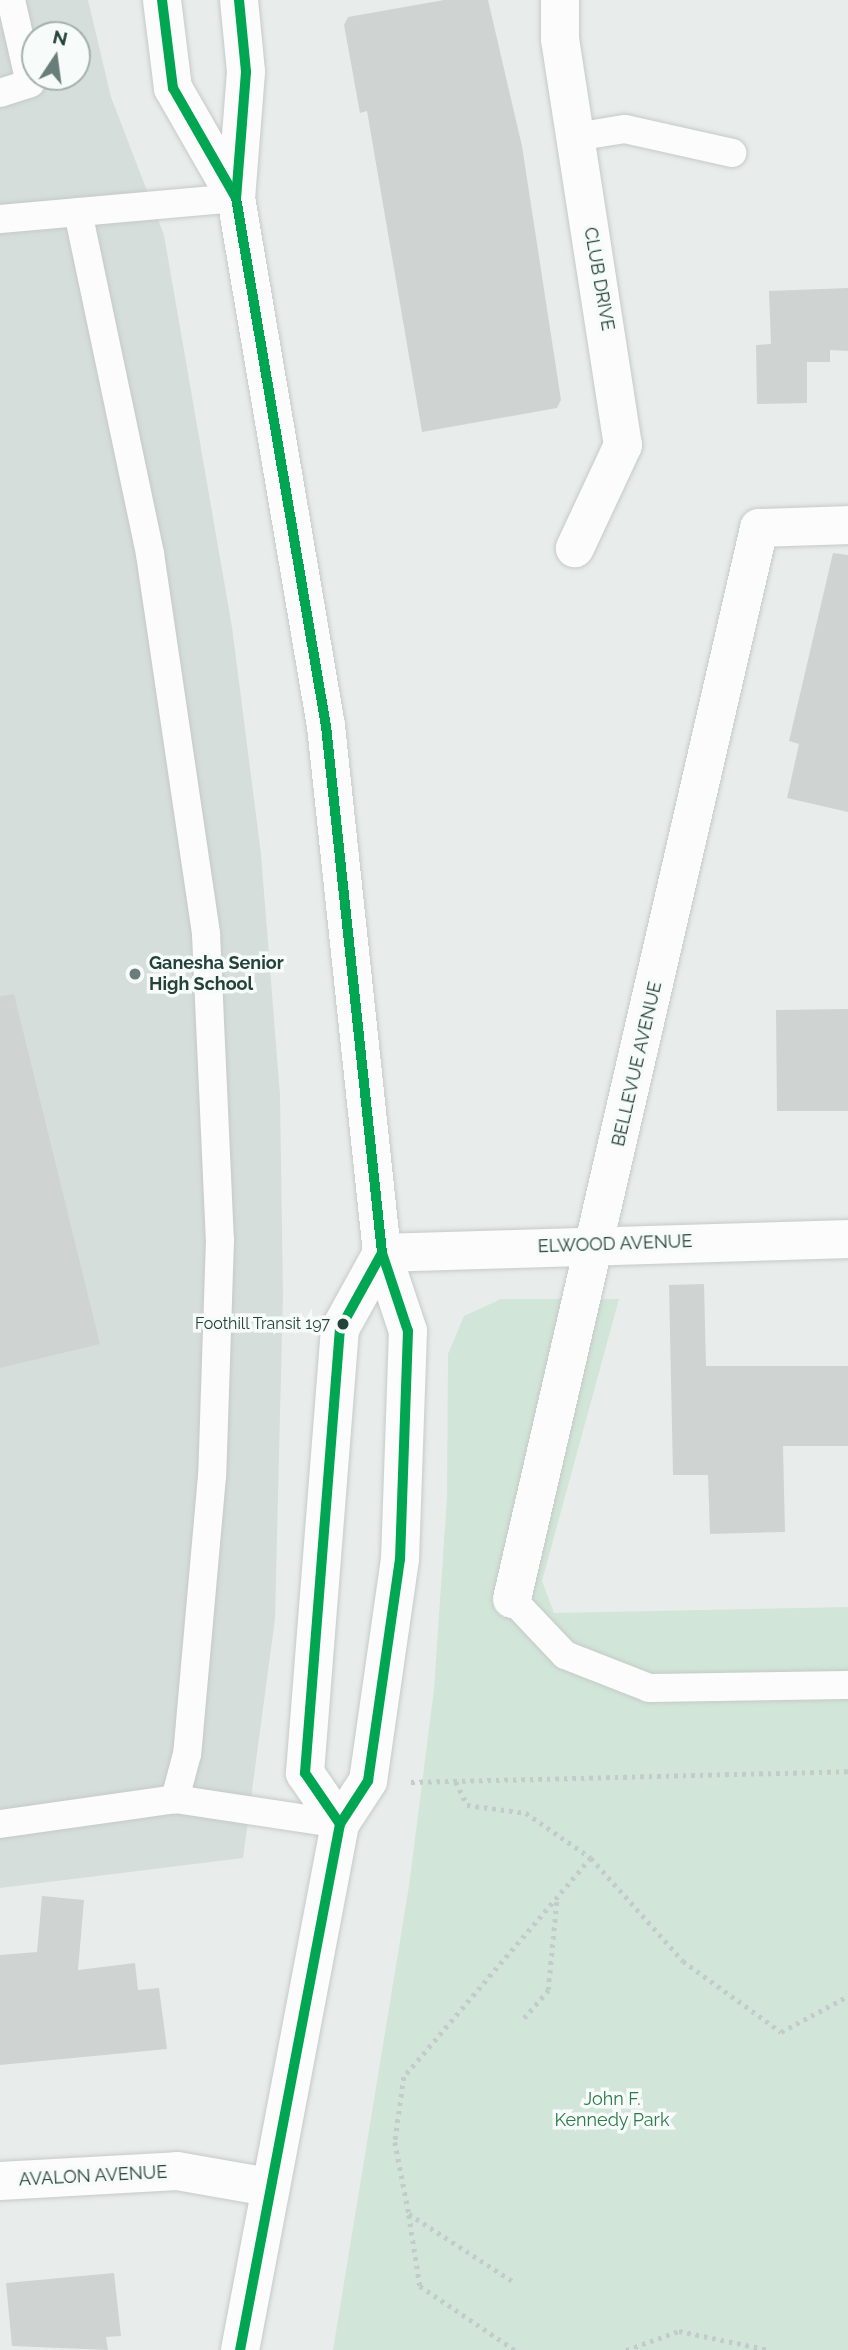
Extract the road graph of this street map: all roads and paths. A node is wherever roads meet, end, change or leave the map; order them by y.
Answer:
1 (10, 0) edge
2 (162, 0) edge
3 (239, 0) edge
4 (560, 0) edge
5 (0, 93) edge
6 (575, 137) junction
7 (732, 153) dead end
8 (236, 198) junction
9 (78, 212) junction
10 (0, 219) edge
11 (848, 526) edge
12 (575, 548) dead end
13 (848, 1239) edge
14 (597, 1244) junction
15 (382, 1253) junction
16 (512, 1599) joint
17 (848, 1685) edge
18 (848, 1771) edge
19 (368, 1781) junction
20 (456, 1782) junction
21 (175, 1799) junction
22 (0, 1824) edge
23 (340, 1824) junction
24 (591, 1858) junction
25 (557, 1895) junction
26 (848, 1996) edge
27 (524, 2018) dead end
28 (0, 2181) edge
29 (269, 2188) junction
30 (409, 2214) junction
31 (512, 2281) dead end
32 (240, 2350) edge
33 (515, 2350) edge
34 (626, 2350) edge
35 (769, 2350) edge

1 - 5 lane
2 - 8 main road
3 - 8 main road
4 - 6 main road, CLUB DRIVE
6 - 7 lane
6 - 12 main road, CLUB DRIVE
8 - 9 lane
8 - 15 main road
9 - 10 lane
9 - 21 lane
11 - 14 main road, BELLEVUE AVENUE
13 - 14 main road, ELWOOD AVENUE
14 - 15 main road, ELWOOD AVENUE
14 - 16 main road, BELLEVUE AVENUE
15 - 19 main road
15 - 23 main road
16 - 17 lane
18 - 20 path
19 - 20 path
19 - 23 main road
20 - 24 path
21 - 22 lane
21 - 23 lane
23 - 29 main road
24 - 25 path
24 - 26 path
25 - 27 path
25 - 30 path
28 - 29 main road, AVALON AVENUE
29 - 32 main road
30 - 31 path
30 - 33 path
34 - 35 path

